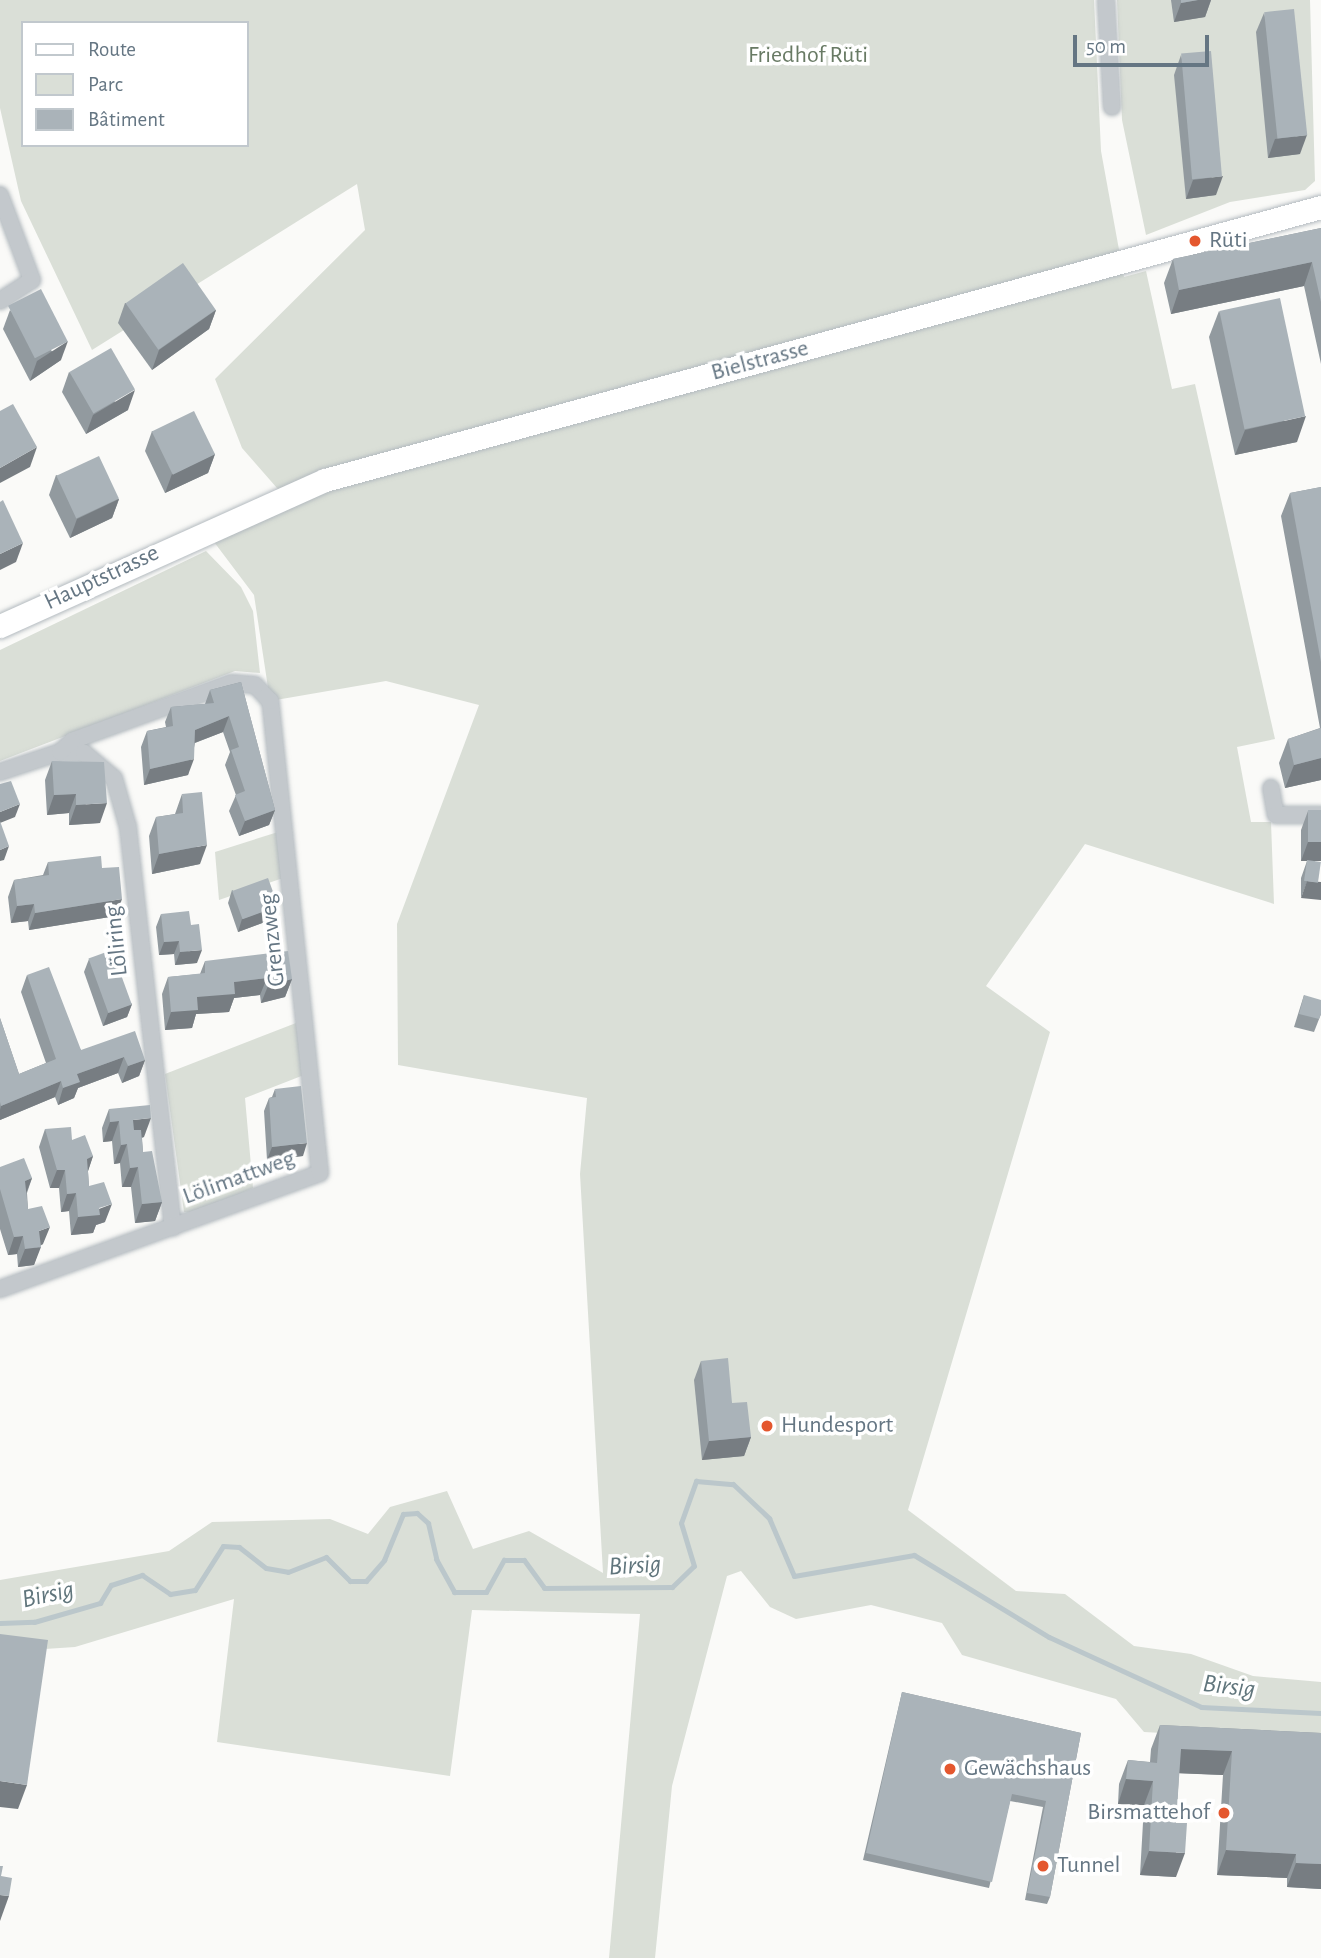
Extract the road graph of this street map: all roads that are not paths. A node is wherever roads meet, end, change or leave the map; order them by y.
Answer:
1 (1105, 0) edge
2 (1112, 107) dead end
3 (0, 195) edge
4 (1321, 207) edge
5 (0, 301) edge
6 (205, 530) joint
7 (0, 626) edge
8 (60, 752) junction
9 (0, 772) edge
10 (1271, 788) dead end
11 (1321, 815) edge
12 (320, 1173) joint
13 (173, 1227) junction
14 (0, 1289) edge

1 - 2 street
3 - 5 street
4 - 6 main road, Bielstrasse
6 - 7 main road, Hauptstrasse
8 - 9 street
8 - 12 street, Grenzweg
8 - 13 street, Löliring
10 - 11 street
12 - 13 street, Lölimattweg
13 - 14 street, Lölimattweg

